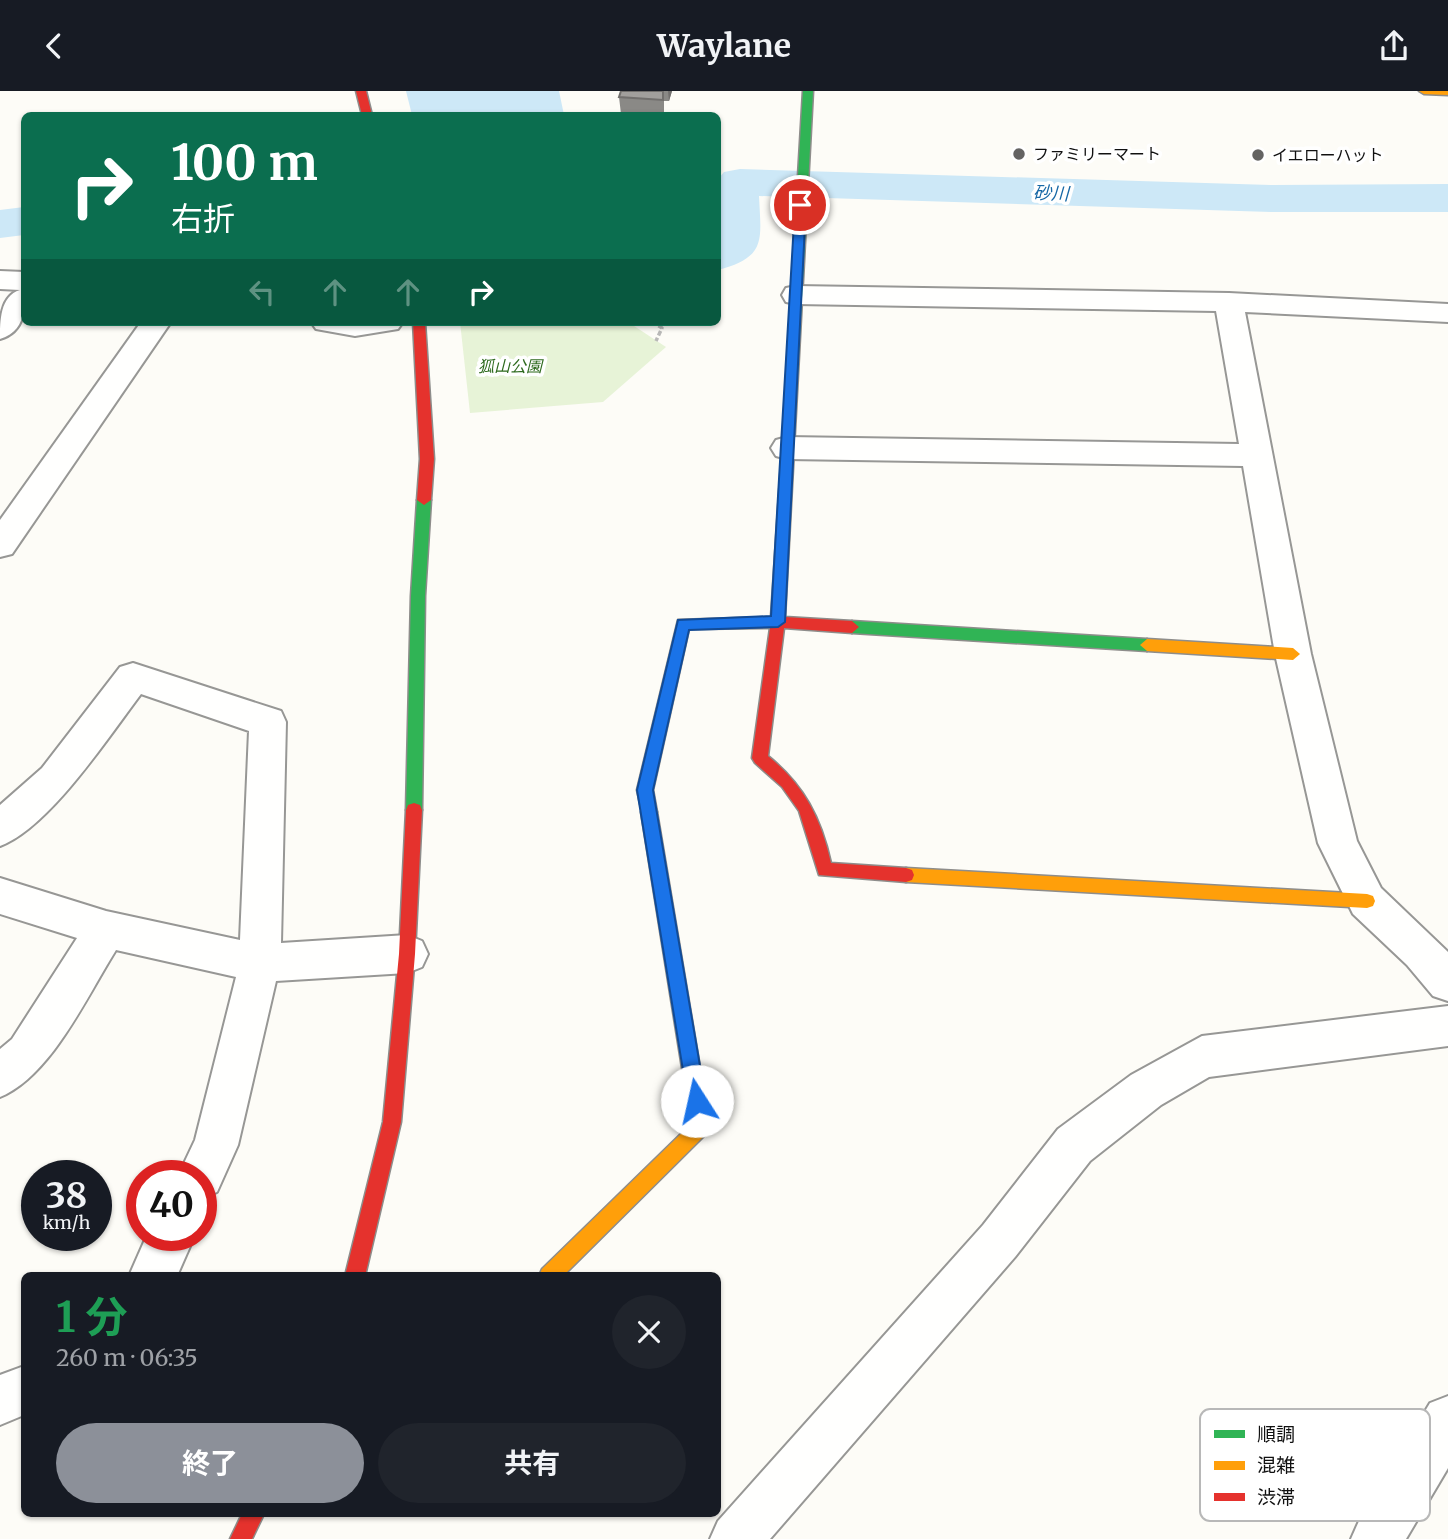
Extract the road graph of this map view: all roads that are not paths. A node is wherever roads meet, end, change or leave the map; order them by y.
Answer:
1 (361, 91) edge
2 (808, 91) edge
3 (1424, 91) edge
4 (1448, 92) edge
5 (366, 112) edge
6 (0, 280) edge
7 (21, 281) edge
8 (796, 295) junction
9 (21, 302) edge
10 (1229, 302) junction
11 (1448, 313) edge
12 (153, 326) edge
13 (419, 326) edge
14 (0, 330) edge
15 (787, 448) junction
16 (1257, 455) junction
17 (0, 545) edge
18 (778, 622) junction
19 (1293, 654) junction
20 (0, 829) edge
21 (0, 896) edge
22 (1367, 901) junction
23 (106, 929) junction
24 (407, 954) junction
25 (260, 963) junction
26 (1448, 982) edge
27 (1448, 1026) edge
28 (0, 1076) edge
29 (209, 1160) edge
30 (164, 1251) edge
31 (154, 1272) edge
32 (356, 1272) edge
33 (553, 1272) edge
34 (21, 1392) edge
35 (0, 1400) edge
36 (1448, 1420) edge
37 (1430, 1450) edge
38 (252, 1517) edge
39 (1388, 1521) edge
40 (241, 1539) edge
41 (736, 1539) edge
42 (1377, 1539) edge

1 - 5 main road
2 - 8 main road
3 - 4 main road
6 - 7 street
8 - 10 street
8 - 15 main road
9 - 14 street
10 - 11 street
10 - 16 street
12 - 17 street
13 - 24 main road
15 - 16 street
15 - 18 main road
16 - 19 street
18 - 19 main road
18 - 22 main road
18 - 33 main road
19 - 22 street
20 - 25 street
21 - 23 street
22 - 26 street
23 - 25 street
23 - 28 street
24 - 25 street
24 - 32 main road
25 - 29 street
27 - 41 street
30 - 31 street
34 - 35 street
36 - 37 street
38 - 40 main road
39 - 42 street

